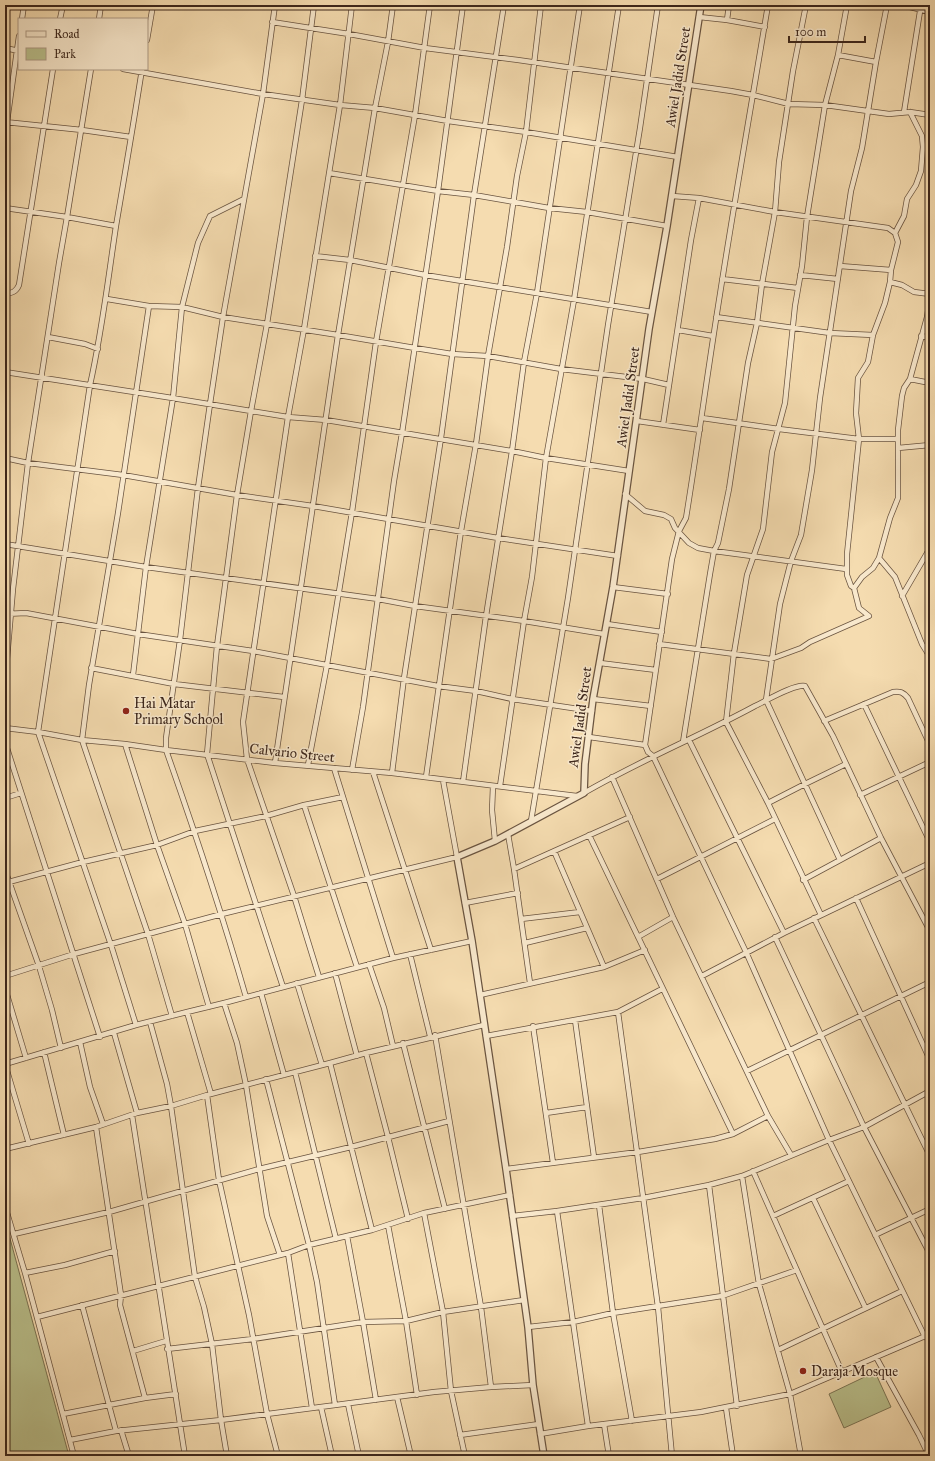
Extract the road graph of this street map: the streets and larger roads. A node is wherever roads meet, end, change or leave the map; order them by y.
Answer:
1 (24, 5) edge
2 (62, 5) edge
3 (101, 5) edge
4 (152, 5) edge
5 (275, 5) edge
6 (314, 5) edge
7 (352, 5) edge
8 (393, 5) edge
9 (430, 5) edge
10 (463, 5) edge
11 (504, 5) edge
12 (541, 5) edge
13 (580, 5) edge
14 (619, 5) edge
15 (658, 5) edge
16 (701, 5) edge
17 (729, 5) edge
18 (768, 5) edge
19 (806, 5) edge
20 (846, 5) edge
21 (887, 5) edge
22 (902, 5) edge
23 (921, 7) edge
24 (930, 12) edge
25 (699, 17) junction
26 (22, 18) edge
27 (60, 18) edge
28 (99, 18) edge
29 (727, 20) junction
30 (272, 22) junction
31 (765, 27) junction
32 (311, 28) junction
33 (148, 33) edge
34 (349, 34) junction
35 (388, 42) junction
36 (5, 48) edge
37 (425, 48) junction
38 (18, 50) edge
39 (457, 52) junction
40 (838, 55) junction
41 (496, 58) junction
42 (876, 62) junction
43 (535, 63) junction
44 (571, 68) junction
45 (53, 70) edge
46 (91, 70) edge
47 (142, 70) edge
48 (608, 73) junction
49 (647, 79) junction
50 (688, 85) junction
51 (263, 94) junction
52 (753, 95) junction
53 (302, 100) junction
54 (789, 104) junction
55 (340, 105) junction
56 (825, 105) junction
57 (375, 108) junction
58 (868, 111) junction
59 (904, 112) junction
60 (910, 112) junction
61 (415, 115) junction
62 (930, 115) edge
63 (448, 121) junction
64 (6, 122) edge
65 (44, 126) junction
66 (486, 126) junction
67 (82, 130) junction
68 (526, 132) junction
69 (5, 136) edge
70 (131, 137) junction
71 (560, 137) junction
72 (598, 143) junction
73 (636, 150) junction
74 (678, 157) junction
75 (329, 174) junction
76 (363, 179) junction
77 (403, 185) junction
78 (438, 191) junction
79 (474, 195) junction
80 (672, 196) junction
81 (699, 198) junction
82 (244, 199) junction
83 (514, 202) junction
84 (734, 204) junction
85 (5, 208) edge
86 (549, 208) junction
87 (30, 212) junction
88 (587, 212) junction
89 (775, 212) junction
90 (67, 217) junction
91 (808, 217) junction
92 (625, 218) junction
93 (847, 222) junction
94 (116, 226) junction
95 (667, 226) junction
96 (895, 233) junction
97 (315, 256) junction
98 (350, 260) junction
99 (840, 266) junction
100 (389, 268) junction
101 (891, 270) junction
102 (425, 274) junction
103 (800, 275) junction
104 (722, 279) junction
105 (838, 279) junction
106 (462, 280) junction
107 (890, 282) junction
108 (762, 284) junction
109 (500, 287) junction
110 (798, 288) junction
111 (536, 293) junction
112 (5, 294) edge
113 (930, 294) edge
114 (107, 299) junction
115 (930, 299) edge
116 (574, 300) junction
117 (149, 306) junction
118 (611, 306) junction
119 (182, 307) junction
120 (652, 312) junction
121 (223, 317) junction
122 (716, 317) junction
123 (757, 323) junction
124 (267, 324) junction
125 (793, 327) junction
126 (304, 329) junction
127 (678, 330) junction
128 (830, 333) junction
129 (338, 334) junction
130 (873, 335) junction
131 (713, 336) junction
132 (921, 336) junction
133 (48, 337) junction
134 (930, 338) edge
135 (376, 342) junction
136 (98, 348) junction
137 (415, 348) junction
138 (452, 354) junction
139 (488, 356) junction
140 (524, 362) junction
141 (561, 369) junction
142 (5, 372) edge
143 (600, 375) junction
144 (41, 378) junction
145 (910, 379) junction
146 (643, 380) junction
147 (930, 383) edge
148 (90, 385) junction
149 (669, 385) junction
150 (136, 392) junction
151 (173, 398) junction
152 (210, 404) junction
153 (250, 411) junction
154 (288, 417) junction
155 (702, 418) junction
156 (326, 420) junction
157 (637, 421) junction
158 (739, 423) junction
159 (663, 425) junction
160 (364, 426) junction
161 (779, 429) junction
162 (700, 430) junction
163 (402, 433) junction
164 (816, 434) junction
165 (441, 438) junction
166 (859, 438) junction
167 (898, 438) junction
168 (476, 444) junction
169 (930, 445) edge
170 (898, 448) junction
171 (512, 451) junction
172 (5, 458) edge
173 (546, 458) junction
174 (28, 462) junction
175 (587, 465) junction
176 (78, 469) junction
177 (629, 471) junction
178 (123, 475) junction
179 (160, 482) junction
180 (198, 488) junction
181 (625, 494) junction
182 (237, 496) junction
183 (276, 502) junction
184 (313, 506) junction
185 (352, 512) junction
186 (389, 519) junction
187 (426, 525) junction
188 (461, 531) junction
189 (679, 531) junction
190 (498, 538) junction
191 (5, 544) edge
192 (536, 544) junction
193 (18, 546) junction
194 (930, 548) edge
195 (575, 549) junction
196 (714, 551) junction
197 (65, 554) junction
198 (618, 556) junction
199 (754, 556) junction
200 (879, 558) junction
201 (791, 560) junction
202 (109, 561) junction
203 (146, 567) junction
204 (846, 569) junction
205 (187, 572) junction
206 (226, 579) junction
207 (263, 584) junction
208 (613, 587) junction
209 (301, 588) junction
210 (854, 588) junction
211 (668, 594) junction
212 (338, 595) junction
213 (902, 596) junction
214 (378, 599) junction
215 (415, 606) junction
216 (451, 610) junction
217 (5, 614) edge
218 (11, 615) junction
219 (486, 616) junction
220 (55, 618) junction
221 (524, 621) junction
222 (607, 624) junction
223 (98, 627) junction
224 (563, 627) junction
225 (662, 632) junction
226 (138, 634) junction
227 (604, 634) junction
228 (180, 640) junction
229 (659, 644) junction
230 (217, 646) junction
231 (698, 649) junction
232 (253, 651) junction
233 (734, 653) junction
234 (930, 657) edge
235 (290, 658) junction
236 (772, 659) junction
237 (600, 663) junction
238 (327, 665) junction
239 (91, 668) junction
240 (656, 670) junction
241 (367, 672) junction
242 (133, 675) junction
243 (404, 678) junction
244 (5, 682) edge
245 (174, 684) junction
246 (438, 686) junction
247 (213, 688) junction
248 (476, 691) junction
249 (248, 692) junction
250 (284, 697) junction
251 (512, 699) junction
252 (593, 699) junction
253 (766, 700) junction
254 (551, 704) junction
255 (864, 704) junction
256 (650, 706) junction
257 (592, 711) junction
258 (824, 721) junction
259 (726, 722) junction
260 (5, 728) edge
261 (38, 732) junction
262 (589, 737) junction
263 (82, 740) junction
264 (689, 740) junction
265 (5, 742) edge
266 (683, 742) junction
267 (125, 744) junction
268 (930, 744) edge
269 (645, 745) junction
270 (166, 750) junction
271 (207, 754) junction
272 (653, 756) junction
273 (247, 760) junction
274 (930, 762) edge
275 (275, 763) junction
276 (846, 764) junction
277 (308, 765) junction
278 (334, 768) junction
279 (352, 770) junction
280 (373, 772) junction
281 (392, 773) junction
282 (426, 777) junction
283 (612, 777) junction
284 (898, 777) junction
285 (443, 780) junction
286 (463, 782) junction
287 (805, 784) junction
288 (493, 786) junction
289 (500, 786) junction
290 (537, 790) junction
291 (21, 793) junction
292 (584, 793) junction
293 (860, 795) junction
294 (343, 796) junction
295 (577, 796) junction
296 (5, 798) edge
297 (768, 803) junction
298 (304, 805) junction
299 (266, 816) junction
300 (630, 816) junction
301 (775, 819) junction
302 (531, 821) junction
303 (230, 823) junction
304 (195, 831) junction
305 (508, 834) junction
306 (589, 835) junction
307 (737, 838) junction
308 (881, 838) junction
309 (495, 841) junction
310 (930, 842) edge
311 (157, 845) junction
312 (554, 851) junction
313 (121, 853) junction
314 (700, 856) junction
315 (457, 857) junction
316 (840, 860) junction
317 (83, 862) junction
318 (930, 863) edge
319 (5, 870) edge
320 (514, 870) junction
321 (405, 871) junction
322 (46, 872) junction
323 (901, 876) junction
324 (368, 879) junction
325 (657, 879) junction
326 (803, 880) junction
327 (7, 883) edge
328 (331, 887) junction
329 (518, 893) junction
330 (294, 896) junction
331 (856, 898) junction
332 (465, 903) junction
333 (257, 905) junction
334 (580, 912) junction
335 (222, 914) junction
336 (821, 915) junction
337 (673, 917) junction
338 (814, 918) junction
339 (521, 919) junction
340 (185, 924) junction
341 (587, 928) junction
342 (930, 931) edge
343 (784, 933) junction
344 (148, 934) junction
345 (638, 937) junction
346 (775, 937) junction
347 (472, 941) junction
348 (525, 943) junction
349 (111, 945) junction
350 (431, 950) junction
351 (645, 950) junction
352 (746, 952) junction
353 (74, 954) junction
354 (410, 954) junction
355 (393, 958) junction
356 (370, 964) junction
357 (39, 966) junction
358 (357, 967) junction
359 (604, 967) junction
360 (335, 974) junction
361 (5, 976) edge
362 (702, 976) junction
363 (319, 977) junction
364 (930, 982) edge
365 (298, 983) junction
366 (530, 983) junction
367 (283, 987) junction
368 (5, 988) edge
369 (662, 989) junction
370 (261, 993) junction
371 (480, 995) junction
372 (901, 996) junction
373 (246, 997) junction
374 (224, 1003) junction
375 (209, 1007) junction
376 (187, 1012) junction
377 (618, 1012) junction
378 (172, 1016) junction
379 (861, 1016) junction
380 (575, 1020) junction
381 (150, 1022) junction
382 (136, 1025) junction
383 (484, 1025) junction
384 (533, 1026) junction
385 (114, 1032) junction
386 (821, 1035) junction
387 (433, 1036) junction
388 (486, 1036) junction
389 (100, 1037) junction
390 (80, 1042) junction
391 (403, 1043) junction
392 (393, 1046) junction
393 (61, 1048) junction
394 (790, 1050) junction
395 (44, 1052) junction
396 (366, 1053) junction
397 (357, 1056) junction
398 (26, 1058) junction
399 (930, 1060) edge
400 (330, 1063) junction
401 (5, 1064) edge
402 (322, 1065) junction
403 (295, 1072) junction
404 (747, 1072) junction
405 (284, 1075) junction
406 (266, 1079) junction
407 (246, 1085) junction
408 (930, 1091) edge
409 (209, 1094) junction
410 (904, 1104) junction
411 (171, 1106) junction
412 (587, 1107) junction
413 (546, 1113) junction
414 (134, 1114) junction
415 (768, 1116) junction
416 (449, 1121) junction
417 (103, 1124) junction
418 (96, 1127) junction
419 (425, 1127) junction
420 (864, 1127) junction
421 (733, 1134) junction
422 (64, 1135) junction
423 (388, 1137) junction
424 (829, 1140) junction
425 (29, 1144) junction
426 (351, 1147) junction
427 (5, 1149) edge
428 (638, 1152) junction
429 (791, 1155) junction
430 (315, 1156) junction
431 (930, 1156) edge
432 (594, 1157) junction
433 (287, 1163) junction
434 (553, 1163) junction
435 (506, 1168) junction
436 (259, 1169) junction
437 (753, 1171) junction
438 (742, 1176) junction
439 (219, 1180) junction
440 (849, 1181) junction
441 (709, 1186) junction
442 (182, 1190) junction
443 (510, 1195) junction
444 (643, 1198) junction
445 (813, 1198) junction
446 (146, 1201) junction
447 (463, 1205) junction
448 (599, 1205) junction
449 (5, 1206) edge
450 (445, 1209) junction
451 (930, 1209) edge
452 (557, 1211) junction
453 (109, 1212) junction
454 (424, 1213) junction
455 (512, 1216) junction
456 (774, 1216) junction
457 (912, 1217) junction
458 (408, 1219) junction
459 (388, 1225) junction
460 (372, 1230) junction
461 (14, 1234) junction
462 (875, 1235) junction
463 (347, 1236) junction
464 (336, 1238) junction
465 (309, 1246) junction
466 (115, 1251) junction
467 (288, 1253) junction
468 (930, 1254) edge
469 (280, 1255) junction
470 (238, 1265) junction
471 (797, 1270) junction
472 (25, 1273) junction
473 (194, 1277) junction
474 (759, 1284) junction
475 (159, 1285) junction
476 (902, 1291) junction
477 (121, 1295) junction
478 (722, 1296) junction
479 (524, 1300) junction
480 (82, 1305) junction
481 (481, 1307) junction
482 (658, 1307) junction
483 (865, 1307) junction
484 (443, 1312) junction
485 (613, 1313) junction
486 (37, 1317) junction
487 (406, 1321) junction
488 (363, 1322) junction
489 (573, 1322) junction
490 (528, 1327) junction
491 (324, 1328) junction
492 (823, 1329) junction
493 (300, 1333) junction
494 (928, 1336) edge
495 (253, 1339) junction
496 (166, 1341) junction
497 (212, 1344) junction
498 (168, 1349) junction
499 (778, 1350) junction
500 (133, 1351) junction
501 (876, 1357) junction
502 (842, 1372) junction
503 (532, 1385) junction
504 (491, 1387) junction
505 (451, 1390) junction
506 (176, 1394) junction
507 (790, 1394) junction
508 (417, 1395) junction
509 (397, 1397) junction
510 (145, 1398) junction
511 (376, 1400) junction
512 (109, 1404) junction
513 (348, 1404) junction
514 (336, 1405) junction
515 (737, 1406) junction
516 (321, 1407) junction
517 (312, 1408) junction
518 (726, 1408) junction
519 (63, 1414) junction
520 (267, 1414) junction
521 (668, 1417) junction
522 (221, 1420) junction
523 (632, 1421) junction
524 (180, 1424) junction
525 (539, 1424) junction
526 (604, 1424) junction
527 (588, 1426) junction
528 (119, 1430) junction
529 (540, 1434) junction
530 (460, 1435) junction
531 (70, 1440) junction
532 (74, 1456) edge
533 (129, 1456) edge
534 (184, 1456) edge
535 (227, 1456) edge
536 (278, 1456) edge
537 (332, 1456) edge
538 (359, 1456) edge
539 (411, 1456) edge
540 (465, 1456) edge
541 (544, 1456) edge
542 (609, 1456) edge
543 (672, 1456) edge
544 (733, 1456) edge
545 (801, 1456) edge
546 (929, 1456) edge

1 - 26 street
2 - 27 street
3 - 28 street
4 - 33 street
5 - 30 street
6 - 32 street
7 - 34 street
8 - 35 street
9 - 37 street
10 - 39 street
11 - 41 street
12 - 43 street
13 - 44 street
14 - 48 street
15 - 49 street
16 - 25 street, Awiel Jadid Street
17 - 29 street
18 - 31 street
19 - 54 street
20 - 40 street
21 - 42 street
22 - 23 street
23 - 24 street
23 - 59 street
25 - 29 street
25 - 50 street, Awiel Jadid Street
29 - 31 street
30 - 32 street
30 - 51 street
31 - 52 street
32 - 34 street
32 - 53 street
34 - 35 street
34 - 55 street
35 - 37 street
35 - 57 street
36 - 38 street
37 - 39 street
37 - 61 street
38 - 64 street
39 - 41 street
39 - 63 street
40 - 42 street
40 - 56 street
41 - 43 street
41 - 66 street
42 - 58 street
43 - 44 street
43 - 68 street
44 - 48 street
44 - 71 street
45 - 65 street
46 - 67 street
47 - 51 street
47 - 70 street
48 - 49 street
48 - 72 street
49 - 50 street
49 - 73 street
50 - 52 street
50 - 74 street, Awiel Jadid Street
51 - 53 street
51 - 82 street
52 - 54 street
52 - 84 street
53 - 55 street
53 - 124 street
54 - 56 street
54 - 89 street
55 - 57 street
55 - 75 street
56 - 58 street
56 - 91 street
57 - 61 street
57 - 76 street
58 - 59 street
58 - 93 street
59 - 60 street
60 - 62 street
60 - 96 street
61 - 63 street
61 - 77 street
63 - 66 street
63 - 78 street
64 - 65 street
64 - 69 street
65 - 67 street
65 - 87 street
66 - 68 street
66 - 79 street
67 - 70 street
67 - 90 street
68 - 71 street
68 - 83 street
70 - 94 street
71 - 72 street
71 - 86 street
72 - 73 street
72 - 88 street
73 - 74 street
73 - 92 street
74 - 80 street, Awiel Jadid Street
75 - 76 street
75 - 97 street
76 - 77 street
76 - 98 street
77 - 78 street
77 - 100 street
78 - 79 street
78 - 102 street
79 - 83 street
79 - 106 street
80 - 81 street
80 - 95 street, Awiel Jadid Street
81 - 84 street
81 - 127 street
82 - 119 street
82 - 121 street
83 - 86 street
83 - 109 street
84 - 89 street
84 - 104 street
85 - 87 street
86 - 88 street
86 - 111 street
87 - 90 street
87 - 112 street
88 - 92 street
88 - 116 street
89 - 91 street
89 - 108 street
90 - 94 street
90 - 133 street
91 - 93 street
91 - 103 street
92 - 95 street
92 - 118 street
93 - 96 street
93 - 99 street
94 - 114 street
95 - 120 street, Awiel Jadid Street
96 - 101 street
97 - 98 street
97 - 126 street
98 - 100 street
98 - 129 street
99 - 101 street
99 - 105 street
100 - 102 street
100 - 135 street
101 - 107 street
102 - 106 street
102 - 137 street
103 - 105 street
103 - 110 street
104 - 108 street
104 - 122 street
105 - 128 street
106 - 109 street
106 - 138 street
107 - 113 street
107 - 130 street
108 - 110 street
108 - 123 street
109 - 111 street
109 - 139 street
110 - 125 street
111 - 116 street
111 - 140 street
114 - 117 street
114 - 136 street
115 - 132 street
116 - 118 street
116 - 141 street
117 - 119 street
117 - 150 street
118 - 120 street
118 - 143 street
119 - 121 street
119 - 151 street
120 - 146 street, Awiel Jadid Street
121 - 124 street
121 - 152 street
122 - 123 street
122 - 131 street
123 - 125 street
123 - 158 street
124 - 126 street
124 - 153 street
125 - 128 street
125 - 161 street
126 - 129 street
126 - 154 street
127 - 131 street
127 - 149 street
128 - 130 street
128 - 164 street
129 - 135 street
129 - 156 street
130 - 166 street
131 - 155 street
132 - 134 street
132 - 145 street
133 - 136 street
133 - 144 street
135 - 137 street
135 - 160 street
136 - 148 street
137 - 138 street
137 - 163 street
138 - 139 street
138 - 165 street
139 - 140 street
139 - 168 street
140 - 141 street
140 - 171 street
141 - 143 street
141 - 173 street
142 - 144 street
143 - 146 street
143 - 175 street
144 - 148 street
144 - 174 street
145 - 147 street
145 - 167 street
146 - 149 street
146 - 157 street, Awiel Jadid Street
148 - 150 street
148 - 176 street
149 - 159 street
150 - 151 street
150 - 178 street
151 - 152 street
151 - 179 street
152 - 153 street
152 - 180 street
153 - 154 street
153 - 182 street
154 - 156 street
154 - 183 street
155 - 158 street
155 - 162 street
156 - 160 street
156 - 184 street
157 - 159 street
157 - 177 street, Awiel Jadid Street
158 - 161 street
158 - 196 street
159 - 162 street
160 - 163 street
160 - 185 street
161 - 164 street
161 - 199 street
162 - 189 street
163 - 165 street
163 - 186 street
164 - 166 street
164 - 201 street
165 - 168 street
165 - 187 street
166 - 167 street
166 - 204 street
167 - 170 street
168 - 171 street
168 - 188 street
169 - 170 street
170 - 200 street
171 - 173 street
171 - 190 street
172 - 174 street
173 - 175 street
173 - 192 street
174 - 176 street
174 - 193 street
175 - 177 street
175 - 195 street
176 - 178 street
176 - 197 street
177 - 181 street, Awiel Jadid Street
178 - 179 street
178 - 202 street
179 - 180 street
179 - 203 street
180 - 182 street
180 - 205 street
181 - 189 street
181 - 198 street, Awiel Jadid Street
182 - 183 street
182 - 206 street
183 - 184 street
183 - 207 street
184 - 185 street
184 - 209 street
185 - 186 street
185 - 212 street
186 - 187 street
186 - 214 street
187 - 188 street
187 - 215 street
188 - 190 street
188 - 216 street
189 - 196 street
189 - 211 street
190 - 192 street
190 - 219 street
191 - 193 street
192 - 195 street
192 - 221 street
193 - 197 street
193 - 218 street
194 - 213 street
195 - 198 street
195 - 224 street
196 - 199 street
196 - 231 street
197 - 202 street
197 - 220 street
198 - 208 street, Awiel Jadid Street
199 - 201 street
199 - 233 street
200 - 210 street
200 - 213 street
201 - 204 street
201 - 236 street
202 - 203 street
202 - 223 street
203 - 205 street
203 - 226 street
204 - 210 street
205 - 206 street
205 - 228 street
206 - 207 street
206 - 230 street
207 - 209 street
207 - 232 street
208 - 211 street
208 - 222 street, Awiel Jadid Street
209 - 212 street
209 - 235 street
210 - 236 street
211 - 225 street
212 - 214 street
212 - 238 street
213 - 234 street
214 - 215 street
214 - 241 street
215 - 216 street
215 - 243 street
216 - 219 street
216 - 246 street
217 - 218 street
218 - 220 street
218 - 244 street
219 - 221 street
219 - 248 street
220 - 223 street
220 - 261 street
221 - 224 street
221 - 251 street
222 - 225 street
222 - 227 street, Awiel Jadid Street
223 - 226 street
223 - 239 street
224 - 227 street
224 - 254 street
225 - 229 street
226 - 228 street
226 - 242 street
227 - 237 street, Awiel Jadid Street
228 - 230 street
228 - 245 street
229 - 231 street
229 - 240 street
230 - 232 street
230 - 247 street
231 - 233 street
231 - 266 street
232 - 235 street
232 - 249 street
233 - 236 street
233 - 259 street
235 - 238 street
235 - 250 street
236 - 253 street
237 - 240 street
237 - 252 street, Awiel Jadid Street
238 - 241 street
238 - 277 street
239 - 242 street
239 - 263 street
240 - 256 street
241 - 243 street
241 - 279 street
242 - 245 street
243 - 246 street
243 - 281 street
245 - 247 street
245 - 270 street
246 - 248 street
246 - 282 street
247 - 249 street
247 - 271 street
248 - 251 street
248 - 286 street
249 - 250 street
249 - 273 street
250 - 275 street
251 - 254 street
251 - 289 street
252 - 256 street
252 - 257 street, Awiel Jadid Street
253 - 258 street
253 - 259 street
253 - 287 street
254 - 257 street
254 - 290 street
255 - 258 street
255 - 268 street
255 - 284 street
256 - 269 street
257 - 262 street, Awiel Jadid Street
258 - 276 street
259 - 264 street
259 - 297 street
260 - 261 street, Calvario Street
261 - 263 street, Calvario Street
261 - 317 street
262 - 269 street
262 - 292 street, Awiel Jadid Street
263 - 267 street, Calvario Street
263 - 313 street
264 - 266 street
264 - 307 street
265 - 291 street
266 - 272 street
267 - 270 street, Calvario Street
267 - 311 street
269 - 272 street
270 - 271 street, Calvario Street
270 - 304 street
271 - 273 street, Calvario Street
271 - 303 street
272 - 283 street
272 - 314 street
273 - 275 street, Calvario Street
273 - 299 street
274 - 284 street
275 - 277 street, Calvario Street
276 - 287 street
276 - 293 street
277 - 278 street, Calvario Street
278 - 279 street, Calvario Street
278 - 294 street
279 - 280 street, Calvario Street
280 - 281 street, Calvario Street
280 - 321 street
281 - 282 street, Calvario Street
282 - 285 street, Calvario Street
283 - 292 street
283 - 300 street
284 - 293 street
284 - 310 street
285 - 286 street, Calvario Street
285 - 315 street
286 - 288 street, Calvario Street
287 - 297 street
287 - 316 street
288 - 289 street, Calvario Street
288 - 309 street
289 - 290 street, Calvario Street
290 - 295 street, Calvario Street
290 - 302 street
291 - 296 street
291 - 322 street
292 - 295 street
293 - 308 street
294 - 298 street
294 - 324 street
295 - 302 street
297 - 301 street
298 - 299 street
298 - 328 street
299 - 303 street
299 - 330 street
300 - 306 street
300 - 325 street
301 - 307 street
301 - 326 street
302 - 305 street
303 - 304 street
303 - 333 street
304 - 311 street
304 - 335 street
305 - 309 street
305 - 320 street
306 - 312 street
306 - 345 street
307 - 314 street
307 - 343 street
308 - 316 street
308 - 323 street
309 - 315 street
311 - 313 street
311 - 340 street
312 - 320 street
312 - 334 street
313 - 317 street
313 - 344 street
314 - 325 street
314 - 352 street
315 - 321 street
315 - 332 street
316 - 326 street
317 - 322 street
317 - 349 street
318 - 323 street
319 - 327 street
320 - 329 street
321 - 324 street
321 - 350 street
322 - 327 street
322 - 353 street
323 - 331 street
323 - 342 street
324 - 328 street
324 - 355 street
325 - 337 street
326 - 336 street
327 - 357 street
328 - 330 street
328 - 358 street
329 - 332 street
329 - 339 street
330 - 333 street
330 - 363 street
331 - 336 street
331 - 372 street
332 - 347 street
333 - 335 street
333 - 367 street
334 - 339 street
334 - 341 street
335 - 340 street
335 - 373 street
336 - 338 street
337 - 345 street
337 - 362 street
338 - 343 street
338 - 379 street
339 - 348 street
340 - 344 street
340 - 375 street
341 - 348 street
341 - 359 street
343 - 346 street
344 - 349 street
344 - 378 street
345 - 351 street
346 - 352 street
346 - 386 street
347 - 350 street
347 - 371 street
348 - 366 street
349 - 353 street
349 - 382 street
350 - 354 street
351 - 359 street
351 - 369 street
352 - 362 street
352 - 394 street
353 - 357 street
353 - 389 street
354 - 355 street
354 - 387 street
355 - 356 street
356 - 358 street
356 - 392 street
357 - 361 street
357 - 393 street
358 - 360 street
359 - 366 street
360 - 363 street
360 - 397 street
362 - 404 street
363 - 365 street
364 - 372 street
365 - 367 street
365 - 402 street
366 - 371 street
367 - 370 street
368 - 398 street
369 - 377 street
369 - 421 street
370 - 373 street
370 - 405 street
371 - 383 street
372 - 379 street
372 - 399 street
373 - 374 street
374 - 375 street
374 - 407 street
375 - 376 street
376 - 378 street
376 - 409 street
377 - 380 street
377 - 428 street
378 - 381 street
379 - 386 street
379 - 410 street
380 - 384 street
380 - 412 street
381 - 382 street
381 - 411 street
382 - 385 street
383 - 387 street
383 - 388 street
384 - 388 street
384 - 413 street
385 - 389 street
385 - 414 street
386 - 394 street
386 - 420 street
387 - 391 street
387 - 416 street
388 - 435 street
389 - 390 street
390 - 393 street
390 - 417 street
391 - 392 street
391 - 419 street
392 - 396 street
393 - 395 street
394 - 404 street
394 - 424 street
395 - 398 street
395 - 422 street
396 - 397 street
396 - 423 street
397 - 400 street
398 - 401 street
400 - 402 street
400 - 426 street
401 - 425 street
402 - 403 street
403 - 405 street
403 - 430 street
404 - 415 street
405 - 406 street
406 - 407 street
406 - 433 street
407 - 409 street
407 - 436 street
408 - 410 street
409 - 411 street
409 - 439 street
410 - 420 street
410 - 431 street
411 - 414 street
411 - 442 street
412 - 413 street
412 - 432 street
413 - 434 street
414 - 417 street
414 - 446 street
415 - 421 street
415 - 429 street
416 - 419 street
416 - 447 street
417 - 418 street
418 - 422 street
418 - 453 street
419 - 423 street
419 - 450 street
420 - 424 street
420 - 457 street
421 - 428 street
422 - 425 street
423 - 426 street
423 - 458 street
424 - 429 street
424 - 440 street
425 - 427 street
426 - 430 street
426 - 460 street
428 - 432 street
428 - 444 street
429 - 437 street
430 - 433 street
430 - 464 street
432 - 434 street
433 - 436 street
433 - 465 street
434 - 435 street
435 - 443 street
436 - 439 street
436 - 469 street
437 - 438 street
437 - 456 street
438 - 441 street
438 - 474 street
439 - 442 street
439 - 470 street
440 - 445 street
440 - 462 street
441 - 444 street
441 - 478 street
442 - 446 street
442 - 473 street
443 - 447 street
443 - 455 street
444 - 448 street
444 - 482 street
445 - 456 street
445 - 483 street
446 - 453 street
446 - 475 street
447 - 450 street
447 - 481 street
448 - 452 street
448 - 485 street
449 - 461 street
450 - 454 street
451 - 457 street
452 - 455 street
452 - 489 street
453 - 461 street
453 - 466 street
454 - 458 street
454 - 484 street
455 - 479 street
456 - 471 street
457 - 462 street
457 - 468 street
458 - 459 street
459 - 460 street
459 - 487 street
460 - 463 street
461 - 472 street
462 - 476 street
463 - 464 street
463 - 488 street
464 - 465 street
465 - 467 street
465 - 491 street
466 - 472 street
466 - 477 street
467 - 469 street
467 - 493 street
469 - 470 street
470 - 473 street
470 - 495 street
471 - 474 street
471 - 492 street
472 - 486 street
473 - 475 street
473 - 497 street
474 - 478 street
474 - 499 street
475 - 477 street
475 - 496 street
476 - 483 street
476 - 494 street
477 - 480 street
477 - 500 street
478 - 482 street
478 - 515 street
479 - 481 street
479 - 490 street
480 - 486 street
480 - 512 street
481 - 484 street
481 - 504 street
482 - 485 street
482 - 521 street
483 - 492 street
484 - 487 street
484 - 505 street
485 - 489 street
485 - 523 street
486 - 519 street
487 - 488 street
487 - 508 street
488 - 491 street
488 - 511 street
489 - 490 street
489 - 527 street
490 - 503 street
491 - 493 street
491 - 514 street
492 - 499 street
492 - 502 street
493 - 495 street
493 - 517 street
494 - 501 street
495 - 497 street
495 - 520 street
496 - 498 street
496 - 500 street
497 - 498 street
497 - 522 street
498 - 506 street
499 - 507 street
500 - 510 street
501 - 502 street
501 - 546 street
502 - 507 street
503 - 504 street
503 - 525 street
504 - 505 street
505 - 508 street
505 - 530 street
506 - 510 street
506 - 524 street
507 - 515 street
507 - 545 street
508 - 509 street
509 - 511 street
509 - 539 street
510 - 512 street
511 - 513 street
512 - 519 street
512 - 528 street
513 - 514 street
513 - 538 street
514 - 516 street
515 - 518 street
516 - 517 street
516 - 537 street
517 - 520 street
518 - 521 street
518 - 544 street
519 - 531 street
520 - 522 street
520 - 536 street
521 - 523 street
521 - 543 street
522 - 524 street
522 - 535 street
523 - 526 street
524 - 528 street
524 - 534 street
525 - 529 street
525 - 530 street
526 - 527 street
526 - 542 street
527 - 529 street
528 - 531 street
528 - 533 street
529 - 541 street
530 - 540 street
531 - 532 street

